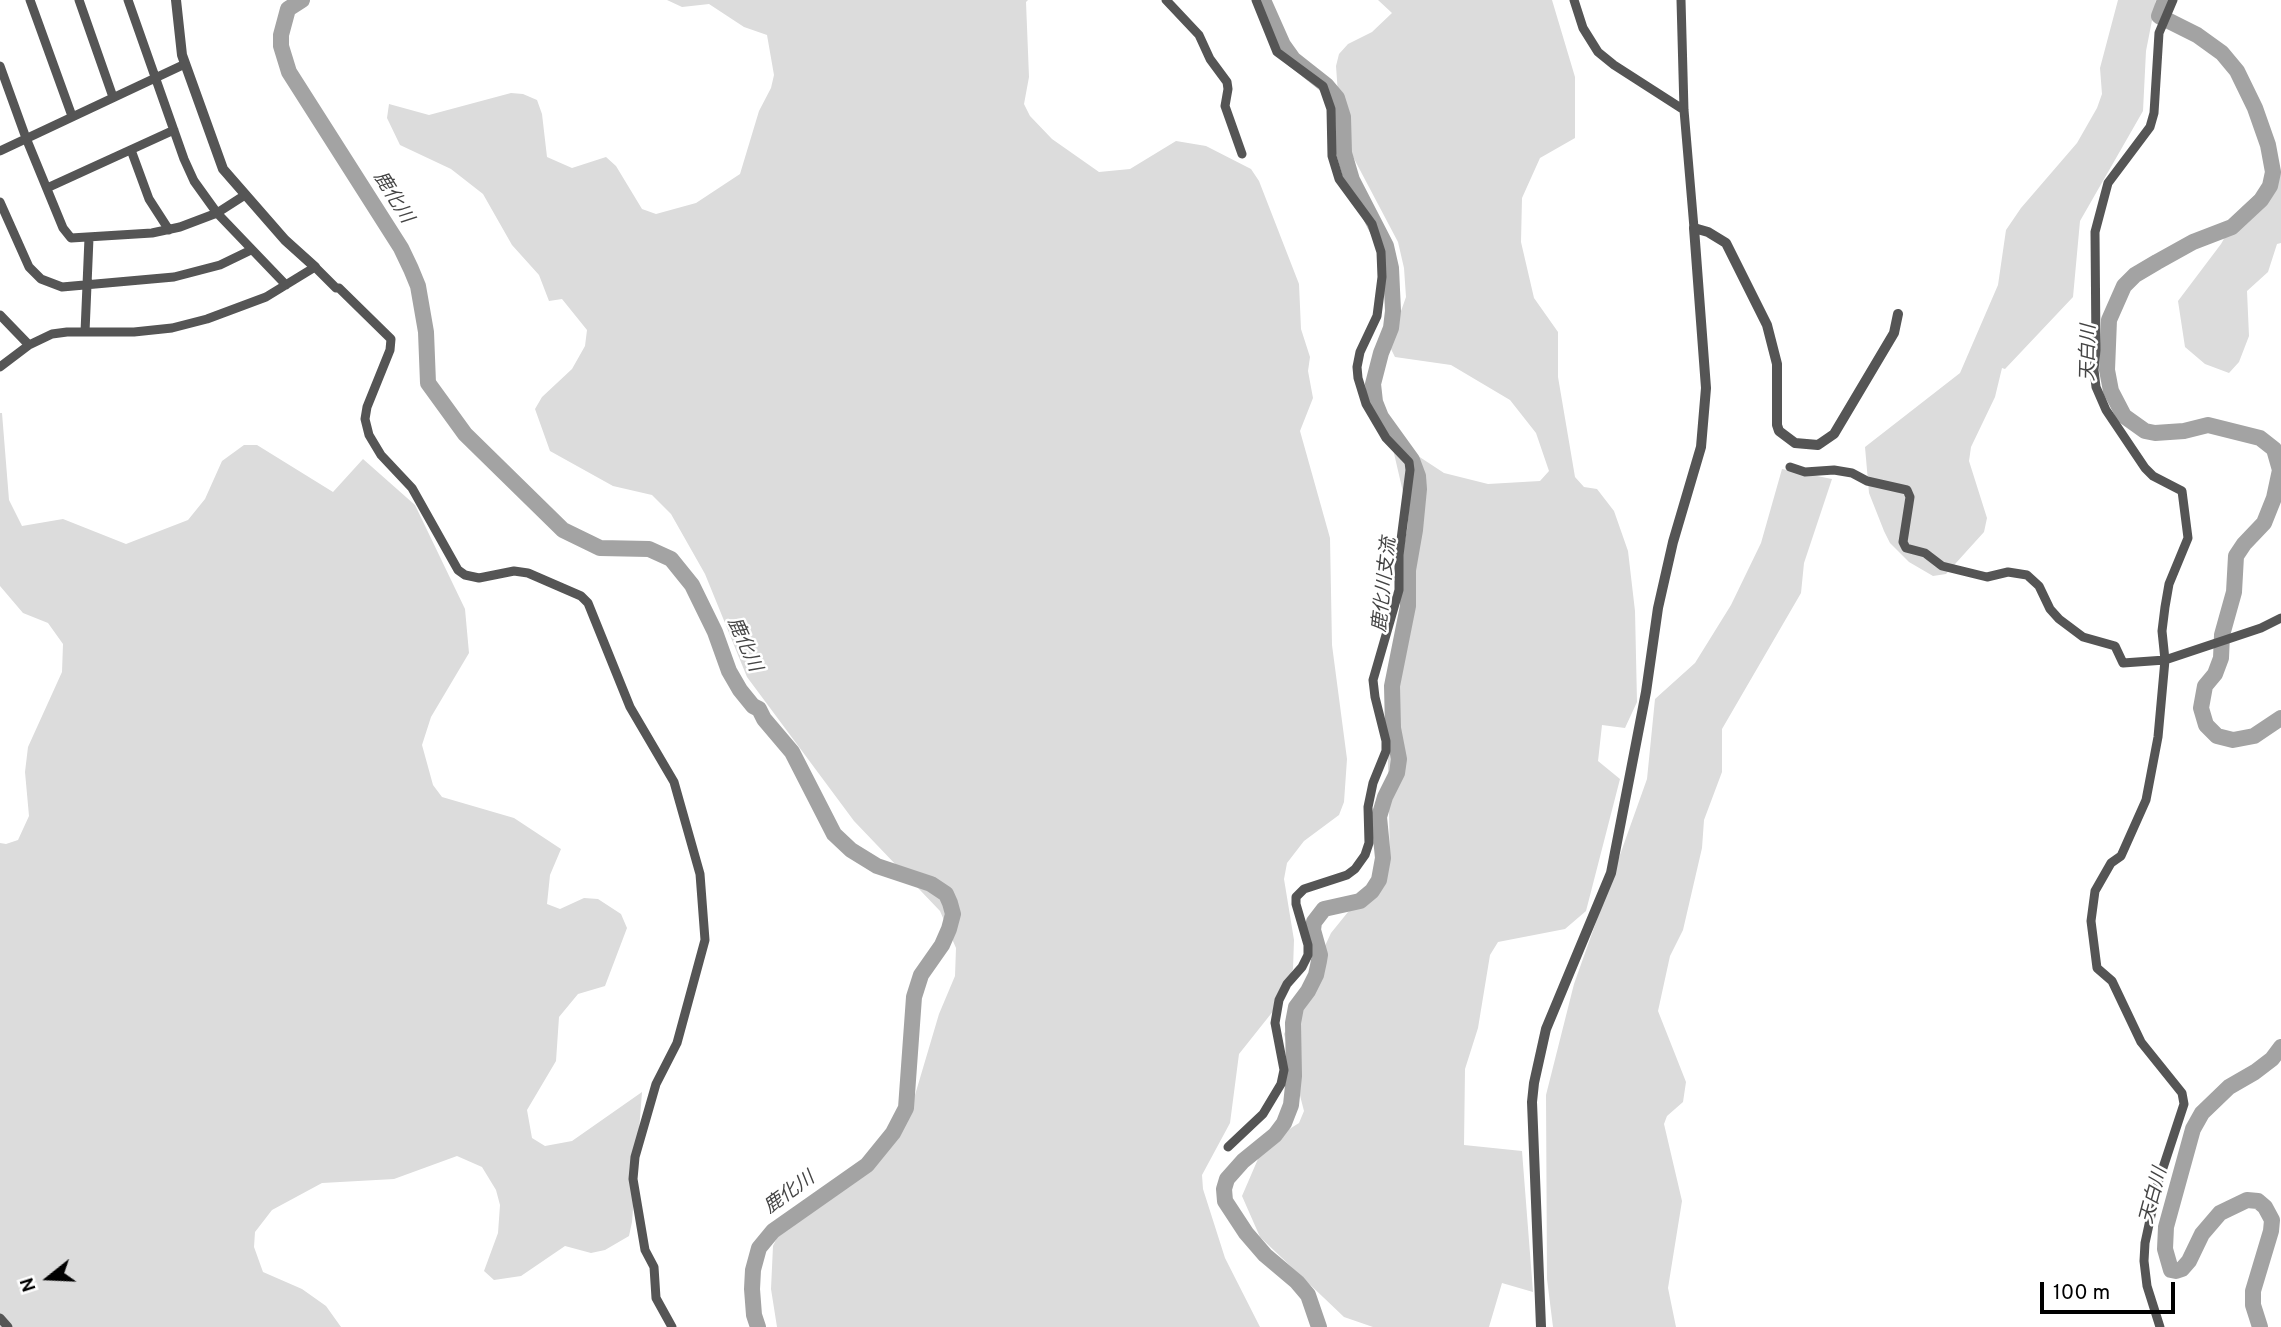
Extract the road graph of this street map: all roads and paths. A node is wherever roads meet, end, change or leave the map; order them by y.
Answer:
1 (30, 0) edge
2 (79, 0) edge
3 (128, 0) edge
4 (176, 0) edge
5 (1166, 0) edge
6 (1256, 0) edge
7 (1574, 0) edge
8 (1681, 0) edge
9 (2173, 0) edge
10 (185, 64) junction
11 (0, 66) edge
12 (156, 78) junction
13 (113, 97) junction
14 (1684, 110) junction
15 (72, 116) junction
16 (174, 130) junction
17 (26, 138) junction
18 (131, 150) junction
19 (0, 151) edge
20 (1242, 155) dead end
21 (47, 188) junction
22 (245, 195) junction
23 (0, 202) edge
24 (217, 213) junction
25 (1694, 228) junction
26 (169, 230) junction
27 (89, 239) junction
28 (251, 250) junction
29 (314, 267) junction
30 (286, 285) junction
31 (87, 286) junction
32 (1898, 314) dead end
33 (0, 315) edge
34 (85, 332) junction
35 (29, 345) junction
36 (0, 367) edge
37 (1790, 467) dead end
38 (2281, 618) edge
39 (2165, 660) junction
40 (1228, 1147) dead end
41 (0, 1318) edge
42 (8, 1327) edge
43 (672, 1327) edge
44 (1541, 1327) edge
45 (2160, 1327) edge

1 - 15 street
2 - 13 street
3 - 12 street
4 - 10 street
5 - 20 street
6 - 40 street
7 - 14 street
8 - 14 street
9 - 39 street
10 - 12 street
10 - 22 street
11 - 17 street
12 - 13 street
12 - 16 street
13 - 15 street
14 - 25 street
15 - 17 street
16 - 18 street
16 - 24 street
17 - 19 street
17 - 21 street
18 - 21 street
18 - 26 street
21 - 27 street
22 - 24 street
22 - 29 street
23 - 31 street
24 - 26 street
24 - 28 street
25 - 32 street
25 - 44 street
26 - 27 street
27 - 31 street
28 - 30 street
28 - 31 street
29 - 30 street
29 - 43 street
30 - 34 street
31 - 34 street
33 - 35 street
34 - 35 street
35 - 36 street
37 - 39 street
38 - 39 street
39 - 45 street
41 - 42 street

